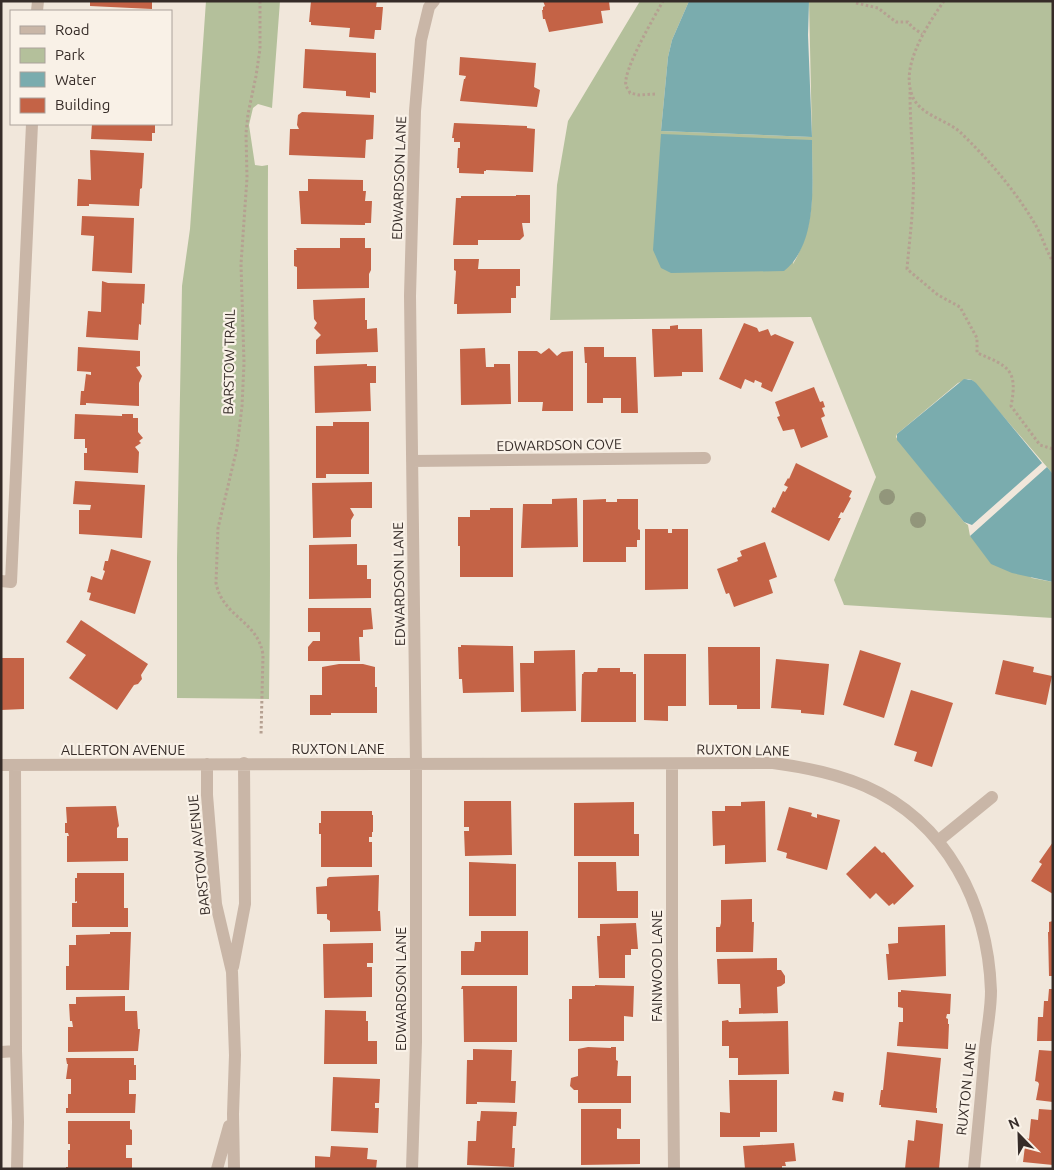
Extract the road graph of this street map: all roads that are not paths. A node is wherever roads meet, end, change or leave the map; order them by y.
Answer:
1 (434, 1) edge
2 (32, 125) edge
3 (705, 458) dead end
4 (412, 461) junction
5 (1, 581) edge
6 (244, 763) junction
7 (206, 764) junction
8 (672, 764) junction
9 (1, 765) edge
10 (416, 765) junction
11 (15, 766) junction
12 (992, 797) dead end
13 (938, 841) junction
14 (232, 972) junction
15 (16, 1051) junction
16 (1, 1052) edge
17 (233, 1114) junction
18 (16, 1169) edge
19 (216, 1169) edge
20 (234, 1169) edge
21 (412, 1169) edge
22 (674, 1169) edge
23 (974, 1169) edge

1 - 4 street, EDWARDSON LANE
2 - 5 street
3 - 4 street, EDWARDSON COVE
4 - 10 street, EDWARDSON LANE
6 - 7 street, ALLERTON AVENUE
6 - 10 street, RUXTON LANE
6 - 14 street, BARSTOW AVENUE
7 - 11 street, ALLERTON AVENUE
7 - 14 street, BARSTOW AVENUE
8 - 10 street, RUXTON LANE
8 - 13 street, RUXTON LANE
8 - 22 street, FAINWOOD LANE
9 - 11 street, ALLERTON AVENUE
10 - 21 street, EDWARDSON LANE
11 - 15 street
12 - 13 street
13 - 23 street, RUXTON LANE
14 - 17 street, BARSTOW AVENUE
15 - 16 street
15 - 18 street
17 - 19 street, BARSTOW AVENUE
17 - 20 street, BARSTOW AVENUE

